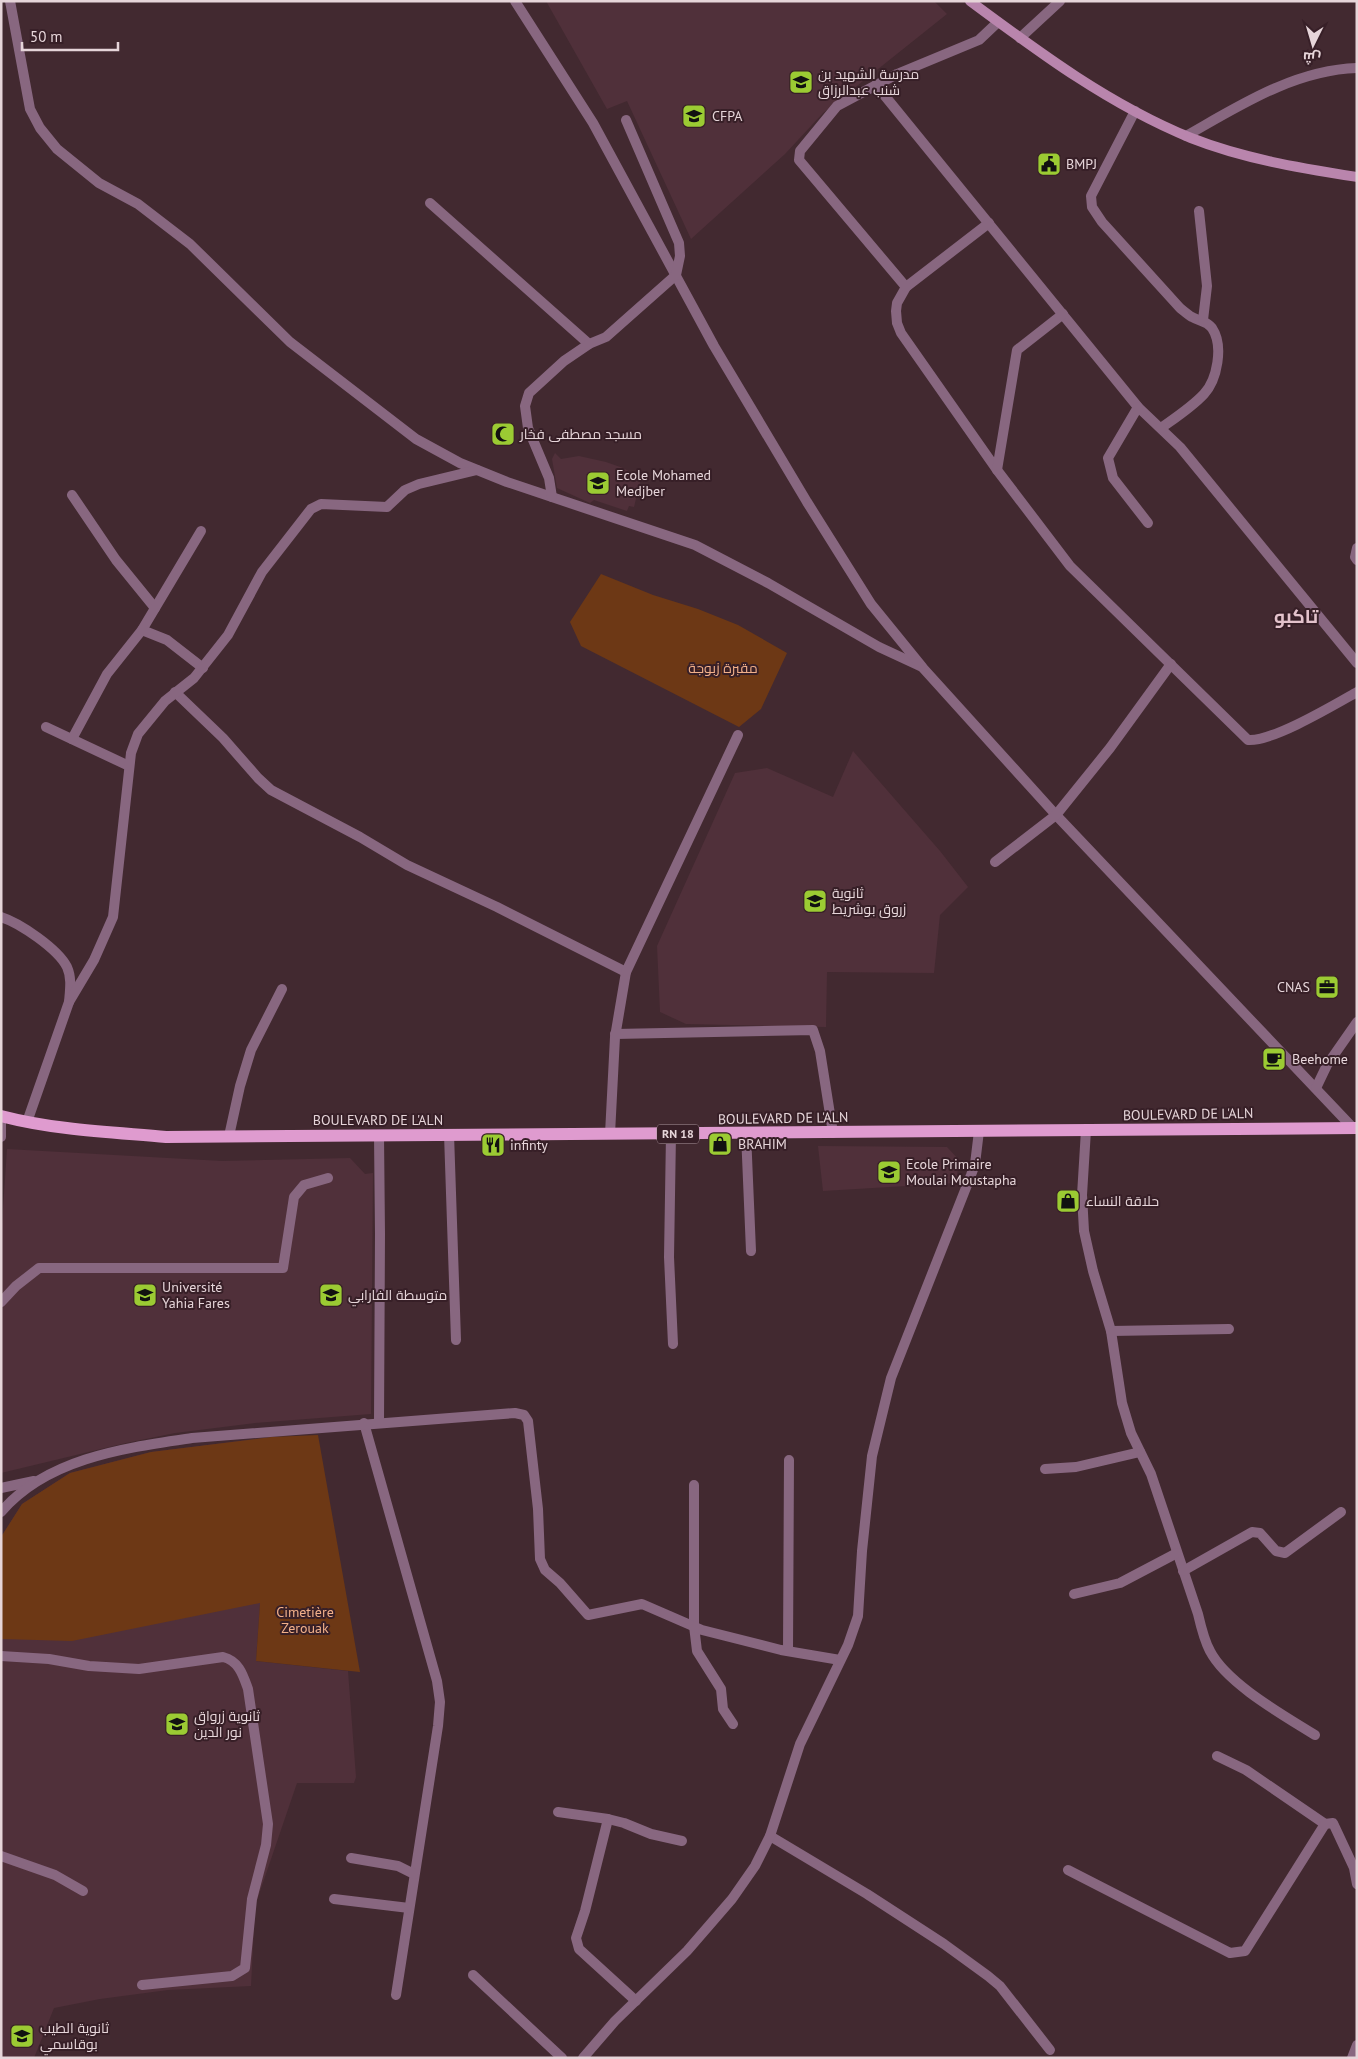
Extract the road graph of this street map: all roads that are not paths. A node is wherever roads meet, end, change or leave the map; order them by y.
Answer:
1 (10, 1) edge
2 (516, 1) edge
3 (970, 1) edge
4 (1060, 1) edge
5 (998, 22) junction
6 (1020, 38) junction
7 (1357, 68) edge
8 (876, 85) junction
9 (1135, 111) junction
10 (626, 120) dead end
11 (1186, 136) junction
12 (1357, 177) edge
13 (430, 203) dead end
14 (1199, 211) dead end
15 (989, 223) junction
16 (676, 275) junction
17 (906, 287) junction
18 (1063, 314) junction
19 (1203, 320) junction
20 (589, 344) junction
21 (1138, 407) junction
22 (1161, 428) junction
23 (476, 470) junction
24 (997, 470) junction
25 (72, 495) dead end
26 (552, 497) junction
27 (1148, 523) dead end
28 (201, 531) dead end
29 (1357, 548) edge
30 (1357, 560) edge
31 (156, 608) junction
32 (142, 630) junction
33 (1357, 663) edge
34 (1171, 664) junction
35 (203, 668) junction
36 (923, 668) junction
37 (175, 692) junction
38 (1357, 692) edge
39 (46, 727) dead end
40 (738, 735) dead end
41 (72, 739) junction
42 (129, 766) junction
43 (1056, 815) junction
44 (995, 862) dead end
45 (1, 917) edge
46 (626, 972) junction
47 (282, 989) dead end
48 (69, 1002) junction
49 (1357, 1022) edge
50 (616, 1034) junction
51 (1316, 1088) junction
52 (2, 1116) edge
53 (27, 1122) junction
54 (1355, 1128) edge
55 (1086, 1130) junction
56 (978, 1131) junction
57 (833, 1132) junction
58 (449, 1134) junction
59 (610, 1134) junction
60 (671, 1134) junction
61 (746, 1134) junction
62 (379, 1135) junction
63 (229, 1136) junction
64 (1, 1137) edge
65 (328, 1178) dead end
66 (751, 1251) dead end
67 (1, 1302) edge
68 (1229, 1329) dead end
69 (1111, 1331) junction
70 (456, 1340) dead end
71 (674, 1344) dead end
72 (378, 1422) junction
73 (364, 1423) junction
74 (1140, 1452) junction
75 (789, 1460) dead end
76 (1045, 1469) dead end
77 (38, 1480) junction
78 (694, 1485) dead end
79 (1, 1488) edge
80 (1, 1512) edge
81 (1341, 1512) dead end
82 (1177, 1553) junction
83 (1183, 1571) junction
84 (1074, 1594) dead end
85 (694, 1626) junction
86 (788, 1651) junction
87 (1, 1656) edge
88 (840, 1660) junction
89 (733, 1724) dead end
90 (1315, 1735) dead end
91 (1217, 1756) dead end
92 (558, 1812) dead end
93 (608, 1819) junction
94 (1324, 1824) junction
95 (770, 1836) junction
96 (682, 1841) dead end
97 (1, 1856) edge
98 (351, 1858) dead end
99 (1068, 1870) dead end
100 (414, 1874) junction
101 (1356, 1881) edge
102 (83, 1891) dead end
103 (334, 1899) dead end
104 (408, 1908) junction
105 (473, 1976) dead end
106 (142, 1984) dead end
107 (396, 1994) dead end
108 (636, 2001) junction
109 (1357, 2045) edge
110 (1050, 2050) dead end
111 (562, 2058) edge
112 (583, 2058) edge
113 (1352, 2058) edge

1 - 23 street
2 - 16 street
3 - 5 main road
4 - 6 street
5 - 6 main road
5 - 8 street
6 - 9 main road
7 - 11 street
8 - 15 street
8 - 17 street
9 - 11 main road
9 - 19 street
10 - 16 street
11 - 12 main road
13 - 20 street
14 - 19 street
15 - 17 street
15 - 18 street
16 - 20 street
16 - 36 street
17 - 24 street
18 - 21 street
18 - 24 street
19 - 22 street
20 - 26 street
21 - 22 street
21 - 27 street
22 - 33 street
23 - 26 street
23 - 35 street
24 - 34 street
25 - 31 street
26 - 36 street
28 - 31 street
29 - 30 street
31 - 32 street
32 - 35 street
32 - 41 street
34 - 38 street
34 - 43 street
35 - 37 street
36 - 43 street
37 - 42 street
37 - 46 street
39 - 41 street
40 - 46 street
41 - 42 street
42 - 48 street
43 - 44 street
43 - 51 street
45 - 48 street
46 - 50 street
47 - 63 street
48 - 53 street
49 - 51 street
50 - 57 street
50 - 59 street
51 - 54 street
52 - 53 main road, BOULEVARD DE L'ALN / RN 18
52 - 64 street
53 - 63 main road, BOULEVARD DE L'ALN / RN 18
54 - 55 main road, BOULEVARD DE L'ALN / RN 18
55 - 56 main road, BOULEVARD DE L'ALN / RN 18
55 - 69 street
56 - 57 main road, BOULEVARD DE L'ALN / RN 18
56 - 88 street
57 - 61 main road, BOULEVARD DE L'ALN / RN 18
58 - 59 main road, BOULEVARD DE L'ALN / RN 18
58 - 62 main road, BOULEVARD DE L'ALN / RN 18
58 - 70 street
59 - 60 main road, BOULEVARD DE L'ALN / RN 18
60 - 61 main road, BOULEVARD DE L'ALN / RN 18
60 - 71 street
61 - 66 street
62 - 63 main road, BOULEVARD DE L'ALN / RN 18
62 - 72 street
65 - 67 street
68 - 69 street
69 - 74 street
72 - 73 street
72 - 85 street
73 - 77 street
73 - 100 street
74 - 76 street
74 - 82 street
75 - 86 street
77 - 79 street
77 - 80 street
78 - 85 street
81 - 83 street
82 - 83 street
82 - 84 street
83 - 90 street
85 - 86 street
85 - 89 street
86 - 88 street
87 - 106 street
88 - 95 street
91 - 94 street
92 - 93 street
93 - 96 street
93 - 108 street
94 - 99 street
94 - 101 street
95 - 108 street
95 - 110 street
97 - 102 street
98 - 100 street
100 - 104 street
103 - 104 street
104 - 107 street
105 - 111 street
108 - 112 street
109 - 113 street

